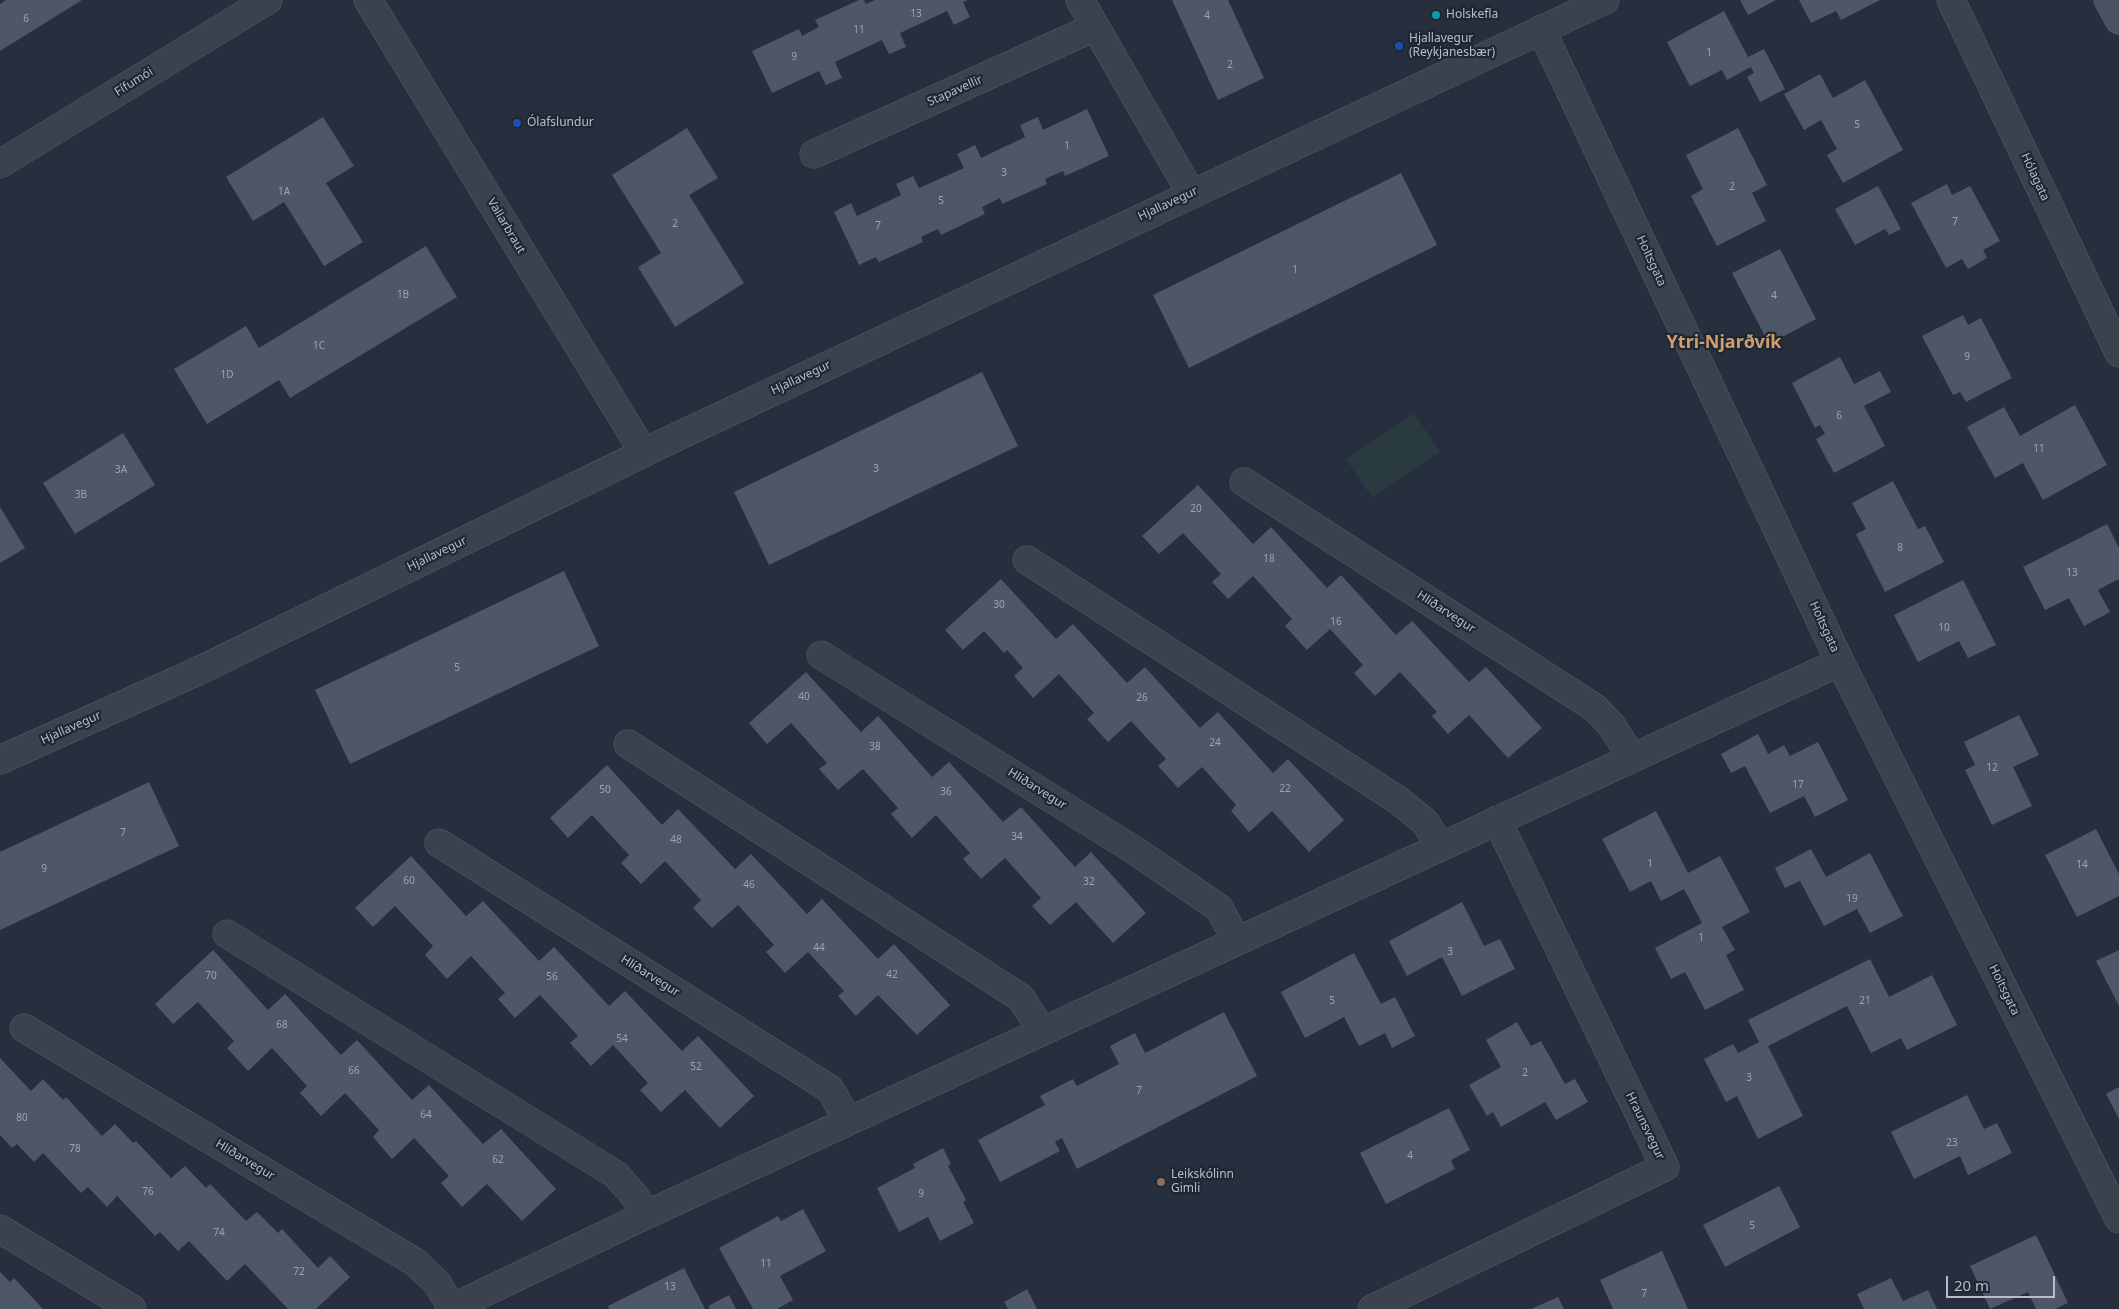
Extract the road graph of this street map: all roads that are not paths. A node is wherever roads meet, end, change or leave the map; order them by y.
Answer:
1 (268, 0) edge
2 (368, 0) edge
3 (1080, 0) edge
4 (1605, 0) edge
5 (1951, 0) edge
6 (2108, 0) edge
7 (2119, 20) edge
8 (1096, 27) junction
9 (1541, 29) junction
10 (814, 154) dead end
11 (0, 164) edge
12 (1191, 193) junction
13 (2119, 353) edge
14 (644, 452) junction
15 (1244, 482) dead end
16 (1028, 560) dead end
17 (820, 655) dead end
18 (1840, 662) junction
19 (628, 744) dead end
20 (1632, 758) junction
21 (0, 760) edge
22 (1497, 820) junction
23 (439, 843) dead end
24 (1440, 846) junction
25 (227, 934) dead end
26 (1236, 941) junction
27 (24, 1028) dead end
28 (1042, 1031) junction
29 (848, 1121) junction
30 (646, 1215) junction
31 (2119, 1219) edge
32 (0, 1228) edge
33 (132, 1309) edge
34 (451, 1309) edge
35 (1372, 1309) edge

1 - 11 street, Fífumói
2 - 14 street, Vallarbraut
3 - 8 street
4 - 9 street, Hjallavegur
5 - 13 street, Hólagata
6 - 7 main road
8 - 10 street, Stapavellir
8 - 12 street
9 - 12 street, Hjallavegur
9 - 18 street, Holtsgata
12 - 14 street, Hjallavegur
14 - 21 street, Hjallavegur
15 - 20 street, Hlíðarvegur
16 - 24 street
17 - 26 street, Hlíðarvegur
18 - 20 street, Hlíðarvegur
18 - 31 street, Holtsgata
19 - 28 street
20 - 22 street, Hlíðarvegur
22 - 24 street, Hlíðarvegur
22 - 35 street, Hraunsvegur
23 - 29 street, Hlíðarvegur
24 - 26 street, Hlíðarvegur
25 - 30 street
26 - 28 street, Hlíðarvegur
27 - 34 street, Hlíðarvegur
28 - 29 street, Hlíðarvegur
29 - 30 street, Hlíðarvegur
30 - 34 street, Hlíðarvegur
32 - 33 street

